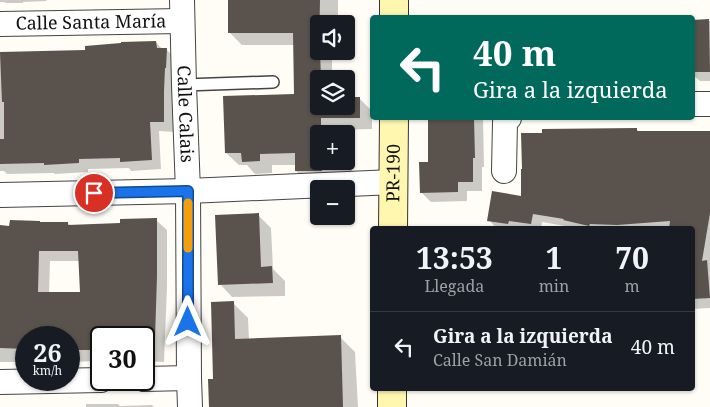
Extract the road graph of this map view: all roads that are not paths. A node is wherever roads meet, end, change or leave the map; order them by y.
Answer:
1 (394, 0) edge
2 (182, 10) edge
3 (394, 15) edge
4 (0, 24) edge
5 (273, 82) dead end
6 (184, 85) junction
7 (695, 104) edge
8 (710, 104) edge
9 (394, 120) edge
10 (507, 120) edge
11 (504, 171) dead end
12 (394, 182) junction
13 (188, 191) junction
14 (0, 196) edge
15 (393, 226) edge
16 (188, 378) junction
17 (155, 379) edge
18 (90, 380) edge
19 (0, 382) edge
20 (392, 391) edge
21 (190, 407) edge
22 (392, 407) edge

1 - 3 street
2 - 4 street, Calle Santa María
2 - 6 street, Calle Calais
5 - 6 lane
6 - 13 street, Calle Calais
7 - 8 street
9 - 12 street, PR-190 / PR-190
10 - 11 street
12 - 13 street
12 - 15 street, PR-190 / PR-190
13 - 14 street
13 - 16 street, Calle Calais
16 - 17 street
16 - 21 street, Calle Calais
18 - 19 street
20 - 22 street

